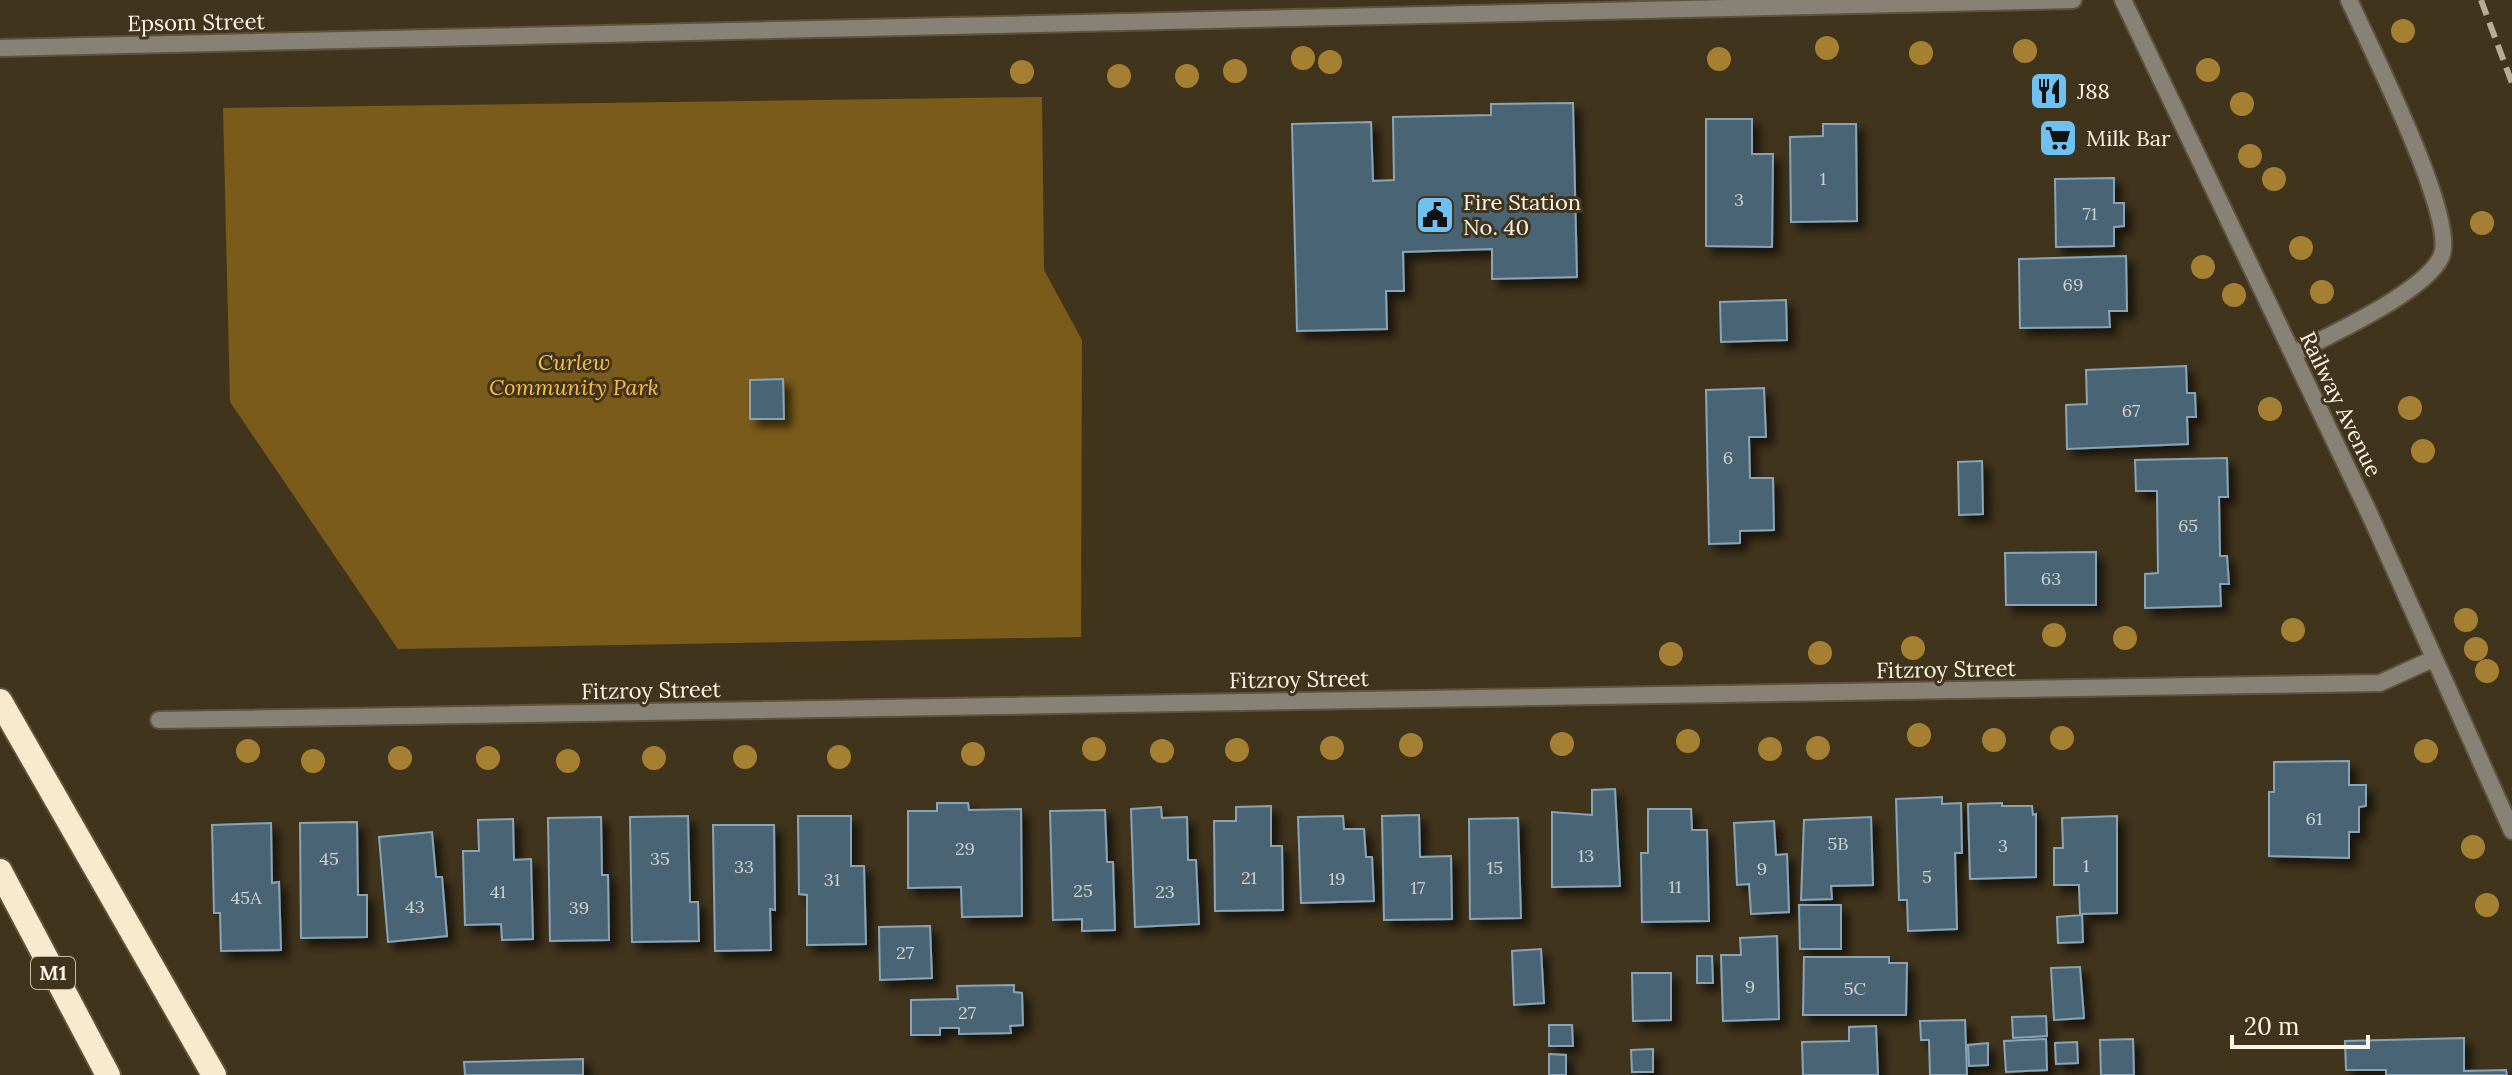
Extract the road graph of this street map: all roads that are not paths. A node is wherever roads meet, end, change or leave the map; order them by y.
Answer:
1 (2073, 0) edge
2 (2123, 0) edge
3 (2349, 0) edge
4 (0, 48) edge
5 (2293, 354) junction
6 (2433, 659) junction
7 (0, 701) edge
8 (159, 720) dead end
9 (2512, 831) edge
10 (0, 871) edge
11 (108, 1075) edge
12 (214, 1075) edge

1 - 4 street, Epsom Street
2 - 5 street, Railway Avenue
3 - 5 street
5 - 6 street, Railway Avenue
6 - 8 street, Fitzroy Street
6 - 9 street, Railway Avenue
7 - 12 highway
10 - 11 highway, M1

